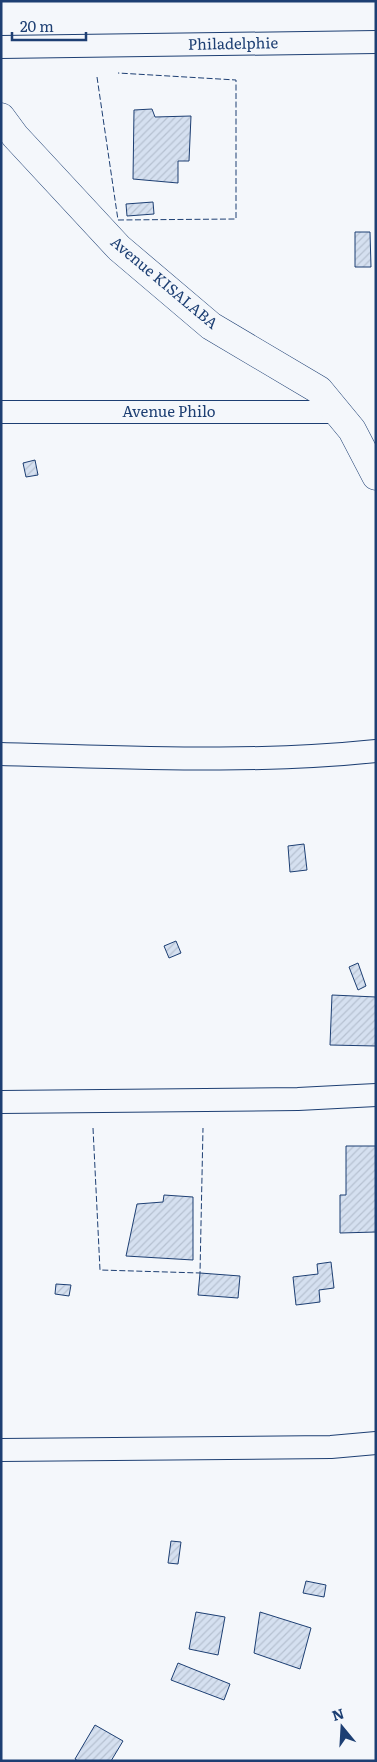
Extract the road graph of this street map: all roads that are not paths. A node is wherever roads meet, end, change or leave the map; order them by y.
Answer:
1 (376, 42) edge
2 (1, 47) edge
3 (1, 117) edge
4 (1, 412) edge
5 (337, 412) junction
6 (376, 476) edge
7 (376, 752) edge
8 (1, 754) edge
9 (376, 1095) edge
10 (1, 1102) edge
11 (376, 1443) edge
12 (1, 1450) edge

1 - 2 street, Philadelphie
3 - 5 street, Avenue KISALABA
4 - 5 street, Avenue Philo
5 - 6 street, Avenue KISALABA
7 - 8 street
9 - 10 street
11 - 12 street

